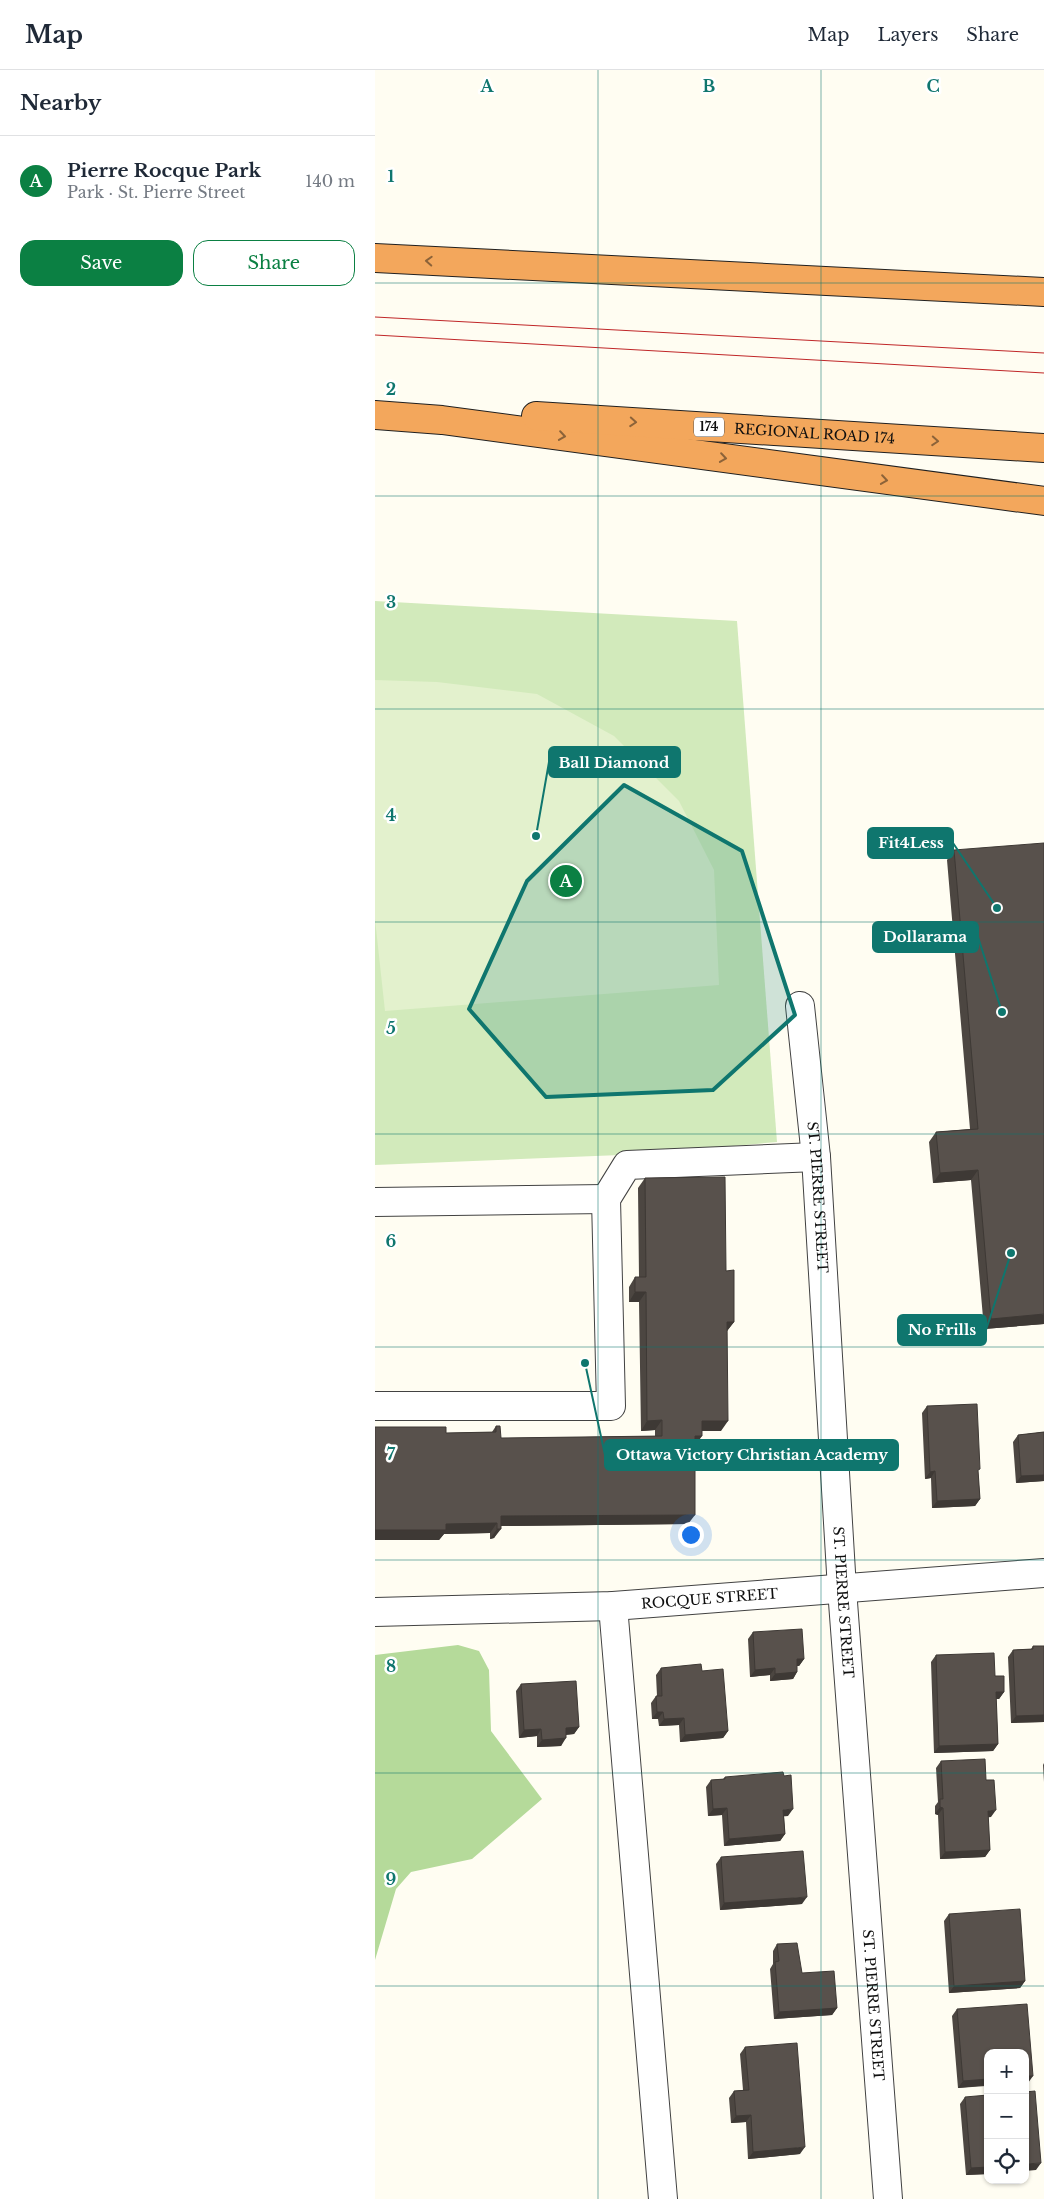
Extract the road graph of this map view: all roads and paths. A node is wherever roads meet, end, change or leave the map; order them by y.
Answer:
1 (375, 258) edge
2 (477, 264) junction
3 (1044, 273) edge
4 (1044, 292) edge
5 (375, 406) edge
6 (375, 415) edge
7 (1044, 448) edge
8 (1044, 501) edge
9 (800, 1006) dead end
10 (816, 1157) junction
11 (606, 1199) junction
12 (375, 1202) edge
13 (375, 1406) edge
14 (1044, 1573) edge
15 (843, 1589) junction
16 (613, 1606) junction
17 (375, 1612) edge
18 (663, 2199) edge
19 (888, 2199) edge

2 -> 1 highway
2 - 3 highway
2 - 4 highway
5 -> 7 highway, REGIONAL ROAD 174 / 174
6 -> 8 highway
9 - 10 street, ST. PIERRE STREET
10 - 11 street
10 - 15 street, ST. PIERRE STREET
11 - 12 street
11 - 13 street
14 - 15 street, ROCQUE STREET
15 - 16 street, ROCQUE STREET
15 - 19 street, ST. PIERRE STREET
16 - 17 street, ROCQUE STREET
16 - 18 street

